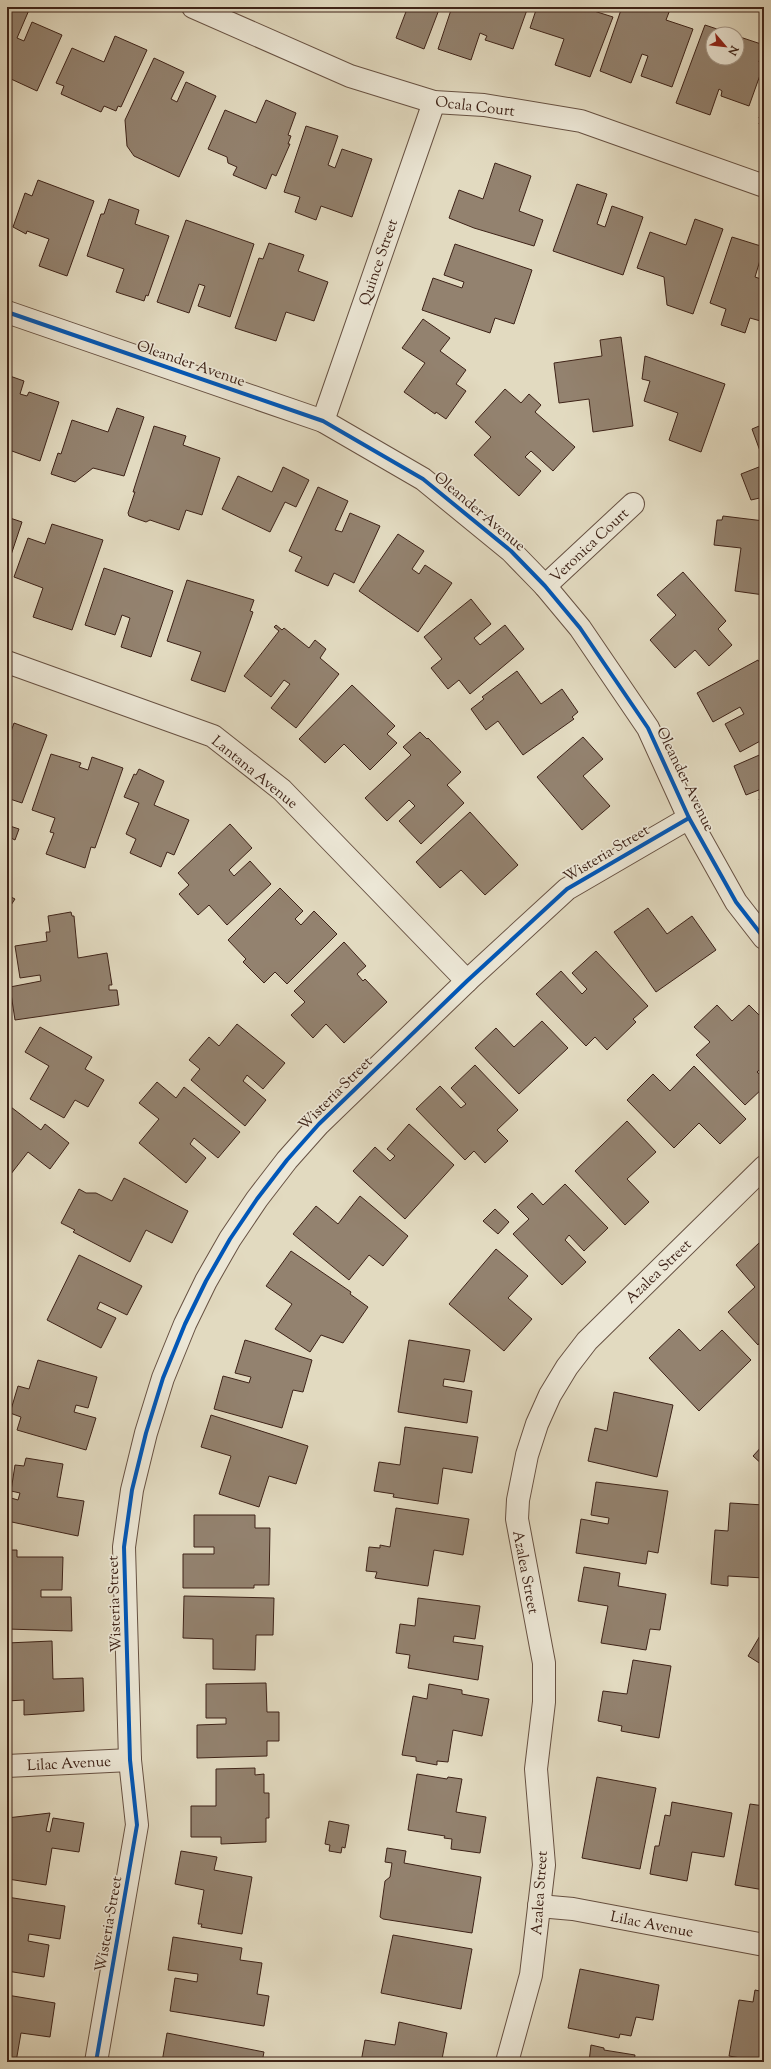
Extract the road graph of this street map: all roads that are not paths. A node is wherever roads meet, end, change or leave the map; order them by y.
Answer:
1 (193, 7) edge
2 (434, 102) junction
3 (764, 186) edge
4 (7, 312) edge
5 (323, 422) junction
6 (633, 504) dead end
7 (545, 586) junction
8 (7, 662) edge
9 (689, 818) junction
10 (764, 938) edge
11 (467, 980) junction
12 (764, 1167) edge
13 (130, 1760) junction
14 (7, 1766) edge
15 (539, 1906) junction
16 (764, 1945) edge
17 (96, 2062) edge
18 (507, 2062) edge

1 - 2 street, Ocala Court
2 - 3 street, Ocala Court
2 - 5 street, Quince Street
4 - 5 street, Oleander Avenue
5 - 7 street, Oleander Avenue
6 - 7 street, Veronica Court
7 - 9 street, Oleander Avenue
8 - 11 street, Lantana Avenue
9 - 10 street, Oleander Avenue
9 - 11 street, Wisteria Street
11 - 13 street, Wisteria Street
12 - 15 street, Azalea Street
13 - 14 street, Lilac Avenue
13 - 17 street, Wisteria Street
15 - 16 street, Lilac Avenue
15 - 18 street, Azalea Street

